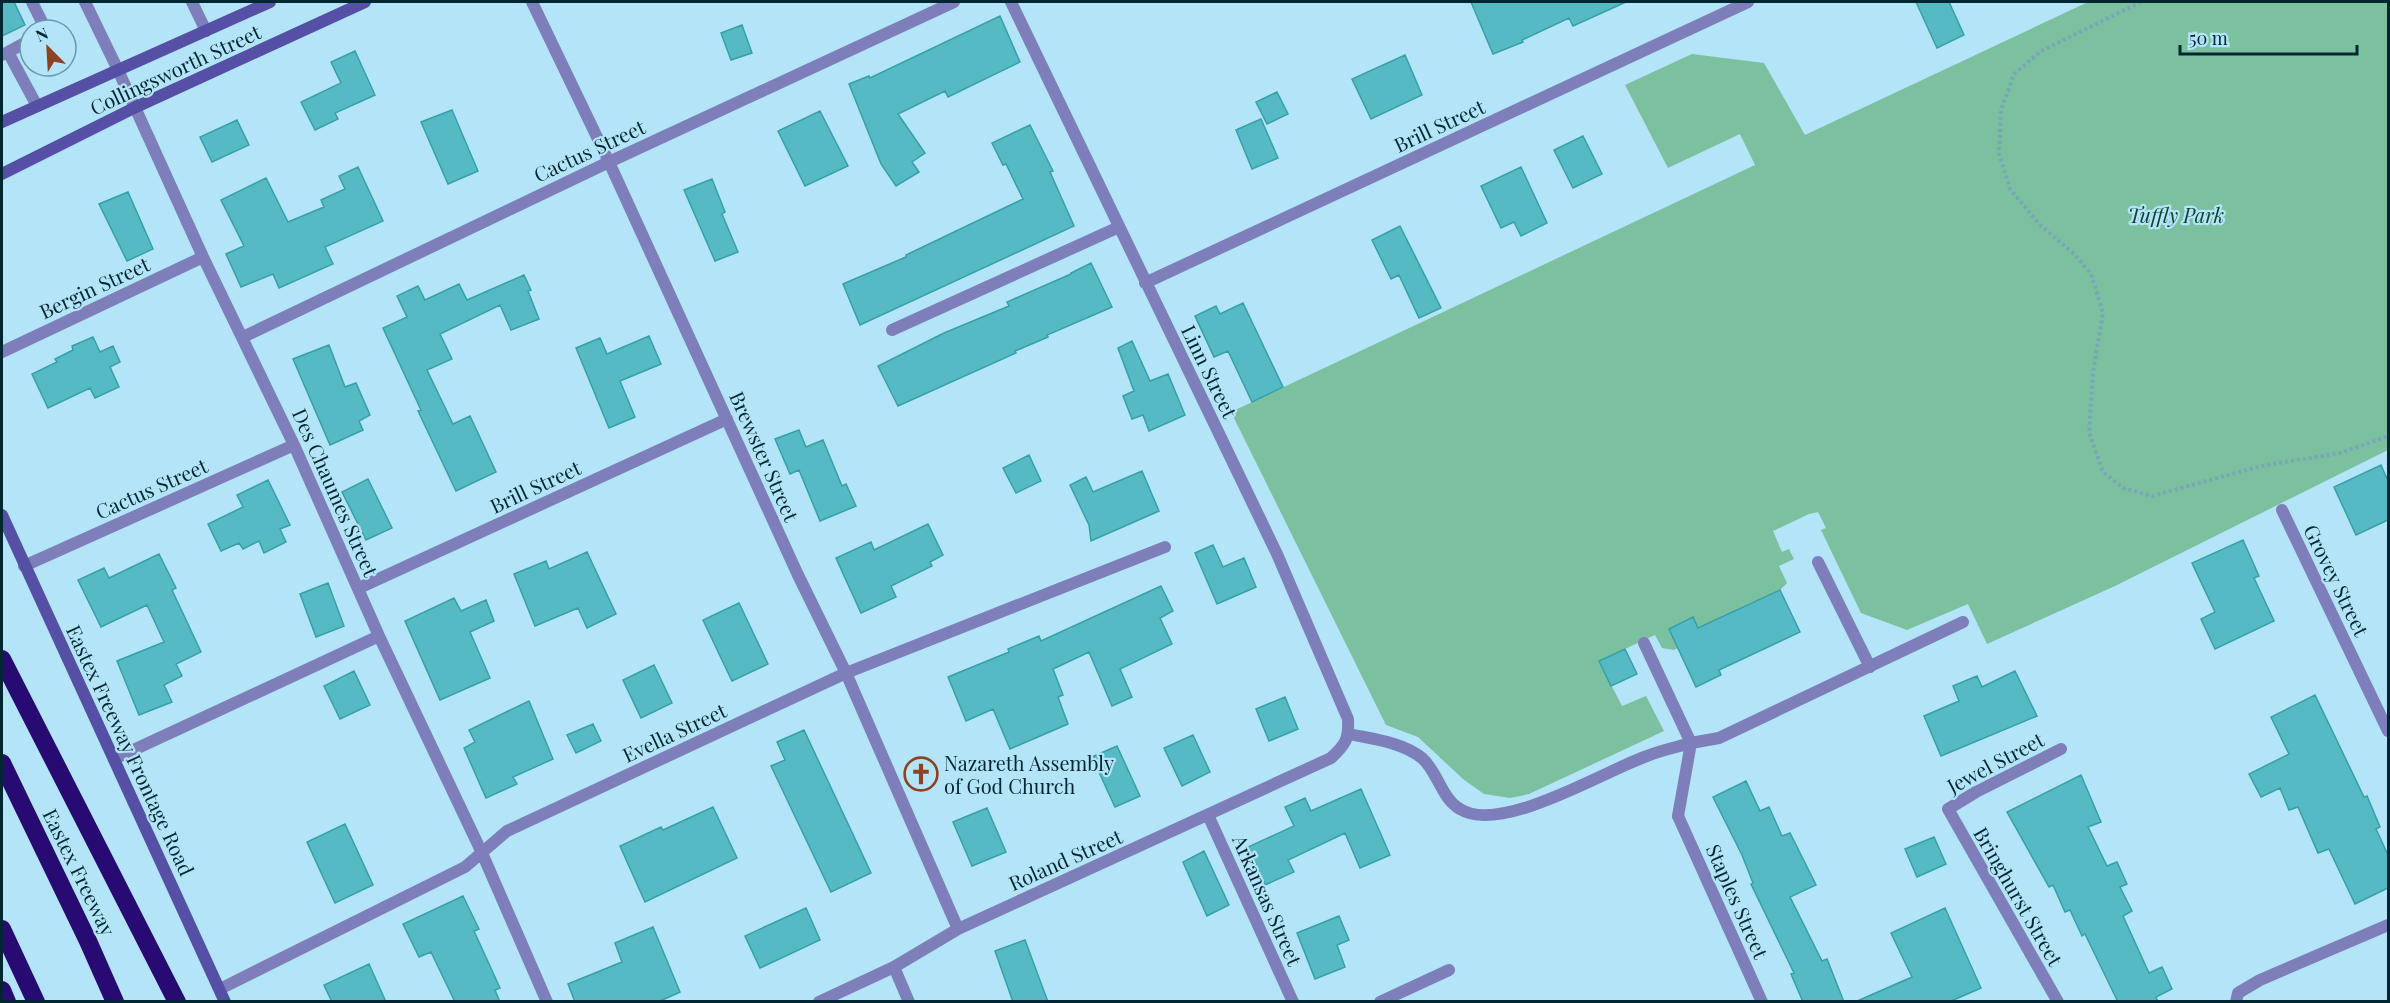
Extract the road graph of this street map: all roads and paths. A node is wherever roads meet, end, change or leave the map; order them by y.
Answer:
1 (32, 2) edge
2 (85, 2) edge
3 (192, 2) edge
4 (270, 2) edge
5 (365, 2) edge
6 (532, 2) edge
7 (954, 2) edge
8 (1011, 2) edge
9 (1748, 2) edge
10 (2141, 2) edge
11 (40, 18) edge
12 (206, 31) junction
13 (5, 54) edge
14 (118, 70) junction
15 (37, 106) junction
16 (136, 107) junction
17 (2, 114) edge
18 (2, 122) edge
19 (35, 158) junction
20 (609, 162) junction
21 (2, 174) edge
22 (2, 182) edge
23 (1119, 227) junction
24 (203, 257) junction
25 (1145, 283) junction
26 (892, 330) dead end
27 (243, 337) junction
28 (2, 352) edge
29 (727, 419) junction
30 (2388, 436) edge
31 (294, 445) junction
32 (2282, 510) dead end
33 (2, 515) edge
34 (1165, 547) dead end
35 (1818, 562) dead end
36 (24, 566) junction
37 (359, 588) junction
38 (1963, 622) dead end
39 (379, 636) junction
40 (1644, 643) dead end
41 (2, 660) edge
42 (1870, 666) junction
43 (846, 673) junction
44 (2388, 731) edge
45 (1349, 734) junction
46 (1691, 743) junction
47 (2061, 749) dead end
48 (114, 759) junction
49 (2, 763) edge
50 (1947, 810) joint
51 (1208, 815) junction
52 (482, 853) junction
53 (2388, 925) edge
54 (2, 929) edge
55 (958, 929) junction
56 (894, 968) junction
57 (1449, 970) dead end
58 (220, 989) junction
59 (2, 990) edge
60 (7, 1002) edge
61 (36, 1002) edge
62 (115, 1002) edge
63 (177, 1002) edge
64 (225, 1002) edge
65 (547, 1002) edge
66 (819, 1002) edge
67 (909, 1002) edge
68 (1293, 1002) edge
69 (1380, 1002) edge
70 (1762, 1002) edge
71 (2058, 1002) edge
72 (2236, 1002) edge

1 - 11 street
2 - 14 street, Des Chaumes Street
3 - 12 street
4 - 12 main road, Collingsworth Street
5 - 16 main road, Collingsworth Street
6 - 20 street, Brewster Street
7 - 20 street, Cactus Street
8 - 23 street, Linn Street
9 - 25 street, Brill Street
10 - 30 path
12 - 14 main road, Collingsworth Street
13 - 15 street
14 - 15 main road, Collingsworth Street
14 - 16 street, Des Chaumes Street
15 - 17 main road
15 - 18 main road, Collingsworth Street
16 - 19 main road, Collingsworth Street
16 - 24 street, Des Chaumes Street
19 - 21 main road, Collingsworth Street
19 - 22 main road
20 - 27 street, Cactus Street
20 - 29 street, Brewster Street
23 - 25 street, Linn Street
23 - 26 street
24 - 27 street, Des Chaumes Street
24 - 28 street, Bergin Street
25 - 45 street, Linn Street
27 - 31 street, Des Chaumes Street
29 - 37 street, Brill Street
29 - 43 street, Brewster Street
31 - 36 street, Cactus Street
31 - 37 street, Des Chaumes Street
32 - 44 street, Grovey Street
33 - 36 main road, Eastex Freeway Frontage Road
34 - 43 street, Evella Street
35 - 42 street
36 - 48 main road, Eastex Freeway Frontage Road
37 - 39 street, Des Chaumes Street
38 - 42 street
39 - 48 street
39 - 52 street, Des Chaumes Street
40 - 46 street
41 - 63 highway
42 - 46 street
43 - 52 street, Evella Street
43 - 55 street, Brewster Street
45 - 46 street
45 - 51 street, Roland Street
46 - 70 street, Staples Street
47 - 50 street, Jewel Street
48 - 58 main road, Eastex Freeway Frontage Road
49 - 62 highway, Eastex Freeway
50 - 71 street, Bringhurst Street
51 - 55 street, Roland Street
51 - 68 street, Arkansas Street
52 - 58 street, Evella Street
52 - 65 street, Des Chaumes Street
53 - 72 street
54 - 61 highway
55 - 56 street, Roland Street
56 - 66 street, Roland Street
56 - 67 street
57 - 69 street
58 - 64 main road, Eastex Freeway Frontage Road
59 - 60 highway

